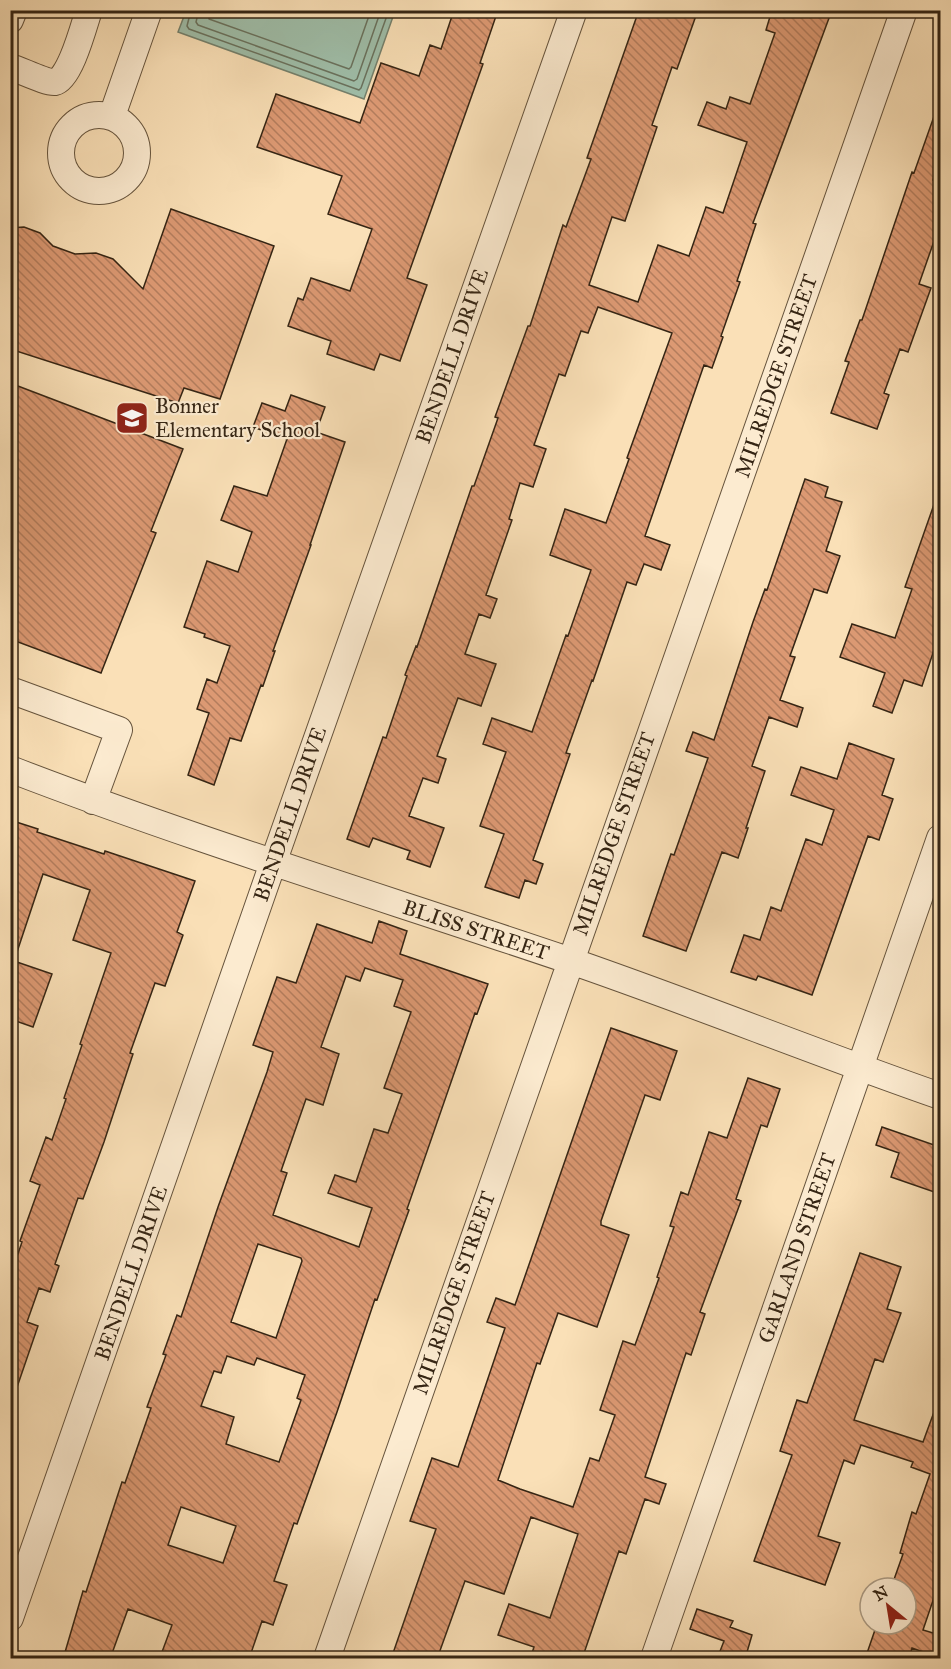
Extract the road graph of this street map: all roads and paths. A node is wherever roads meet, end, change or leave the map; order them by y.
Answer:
1 (14, 10) edge
2 (89, 10) edge
3 (149, 10) edge
4 (574, 10) edge
5 (904, 10) edge
6 (10, 20) edge
7 (10, 67) edge
8 (112, 116) dead end
9 (10, 690) edge
10 (10, 769) edge
11 (93, 801) junction
12 (940, 838) edge
13 (273, 864) junction
14 (570, 961) junction
15 (860, 1068) junction
16 (940, 1096) edge
17 (10, 1618) edge
18 (327, 1659) edge
19 (654, 1659) edge

1 - 6 street
2 - 7 street
3 - 8 street
4 - 13 street, BENDELL DRIVE
5 - 14 street, MILREDGE STREET
9 - 11 street
10 - 11 street, BLISS STREET
11 - 13 street, BLISS STREET
12 - 15 street, GARLAND STREET
13 - 14 street, BLISS STREET
13 - 17 street, BENDELL DRIVE
14 - 15 street, BLISS STREET
14 - 18 street, MILREDGE STREET
15 - 16 street, BLISS STREET
15 - 19 street, GARLAND STREET

